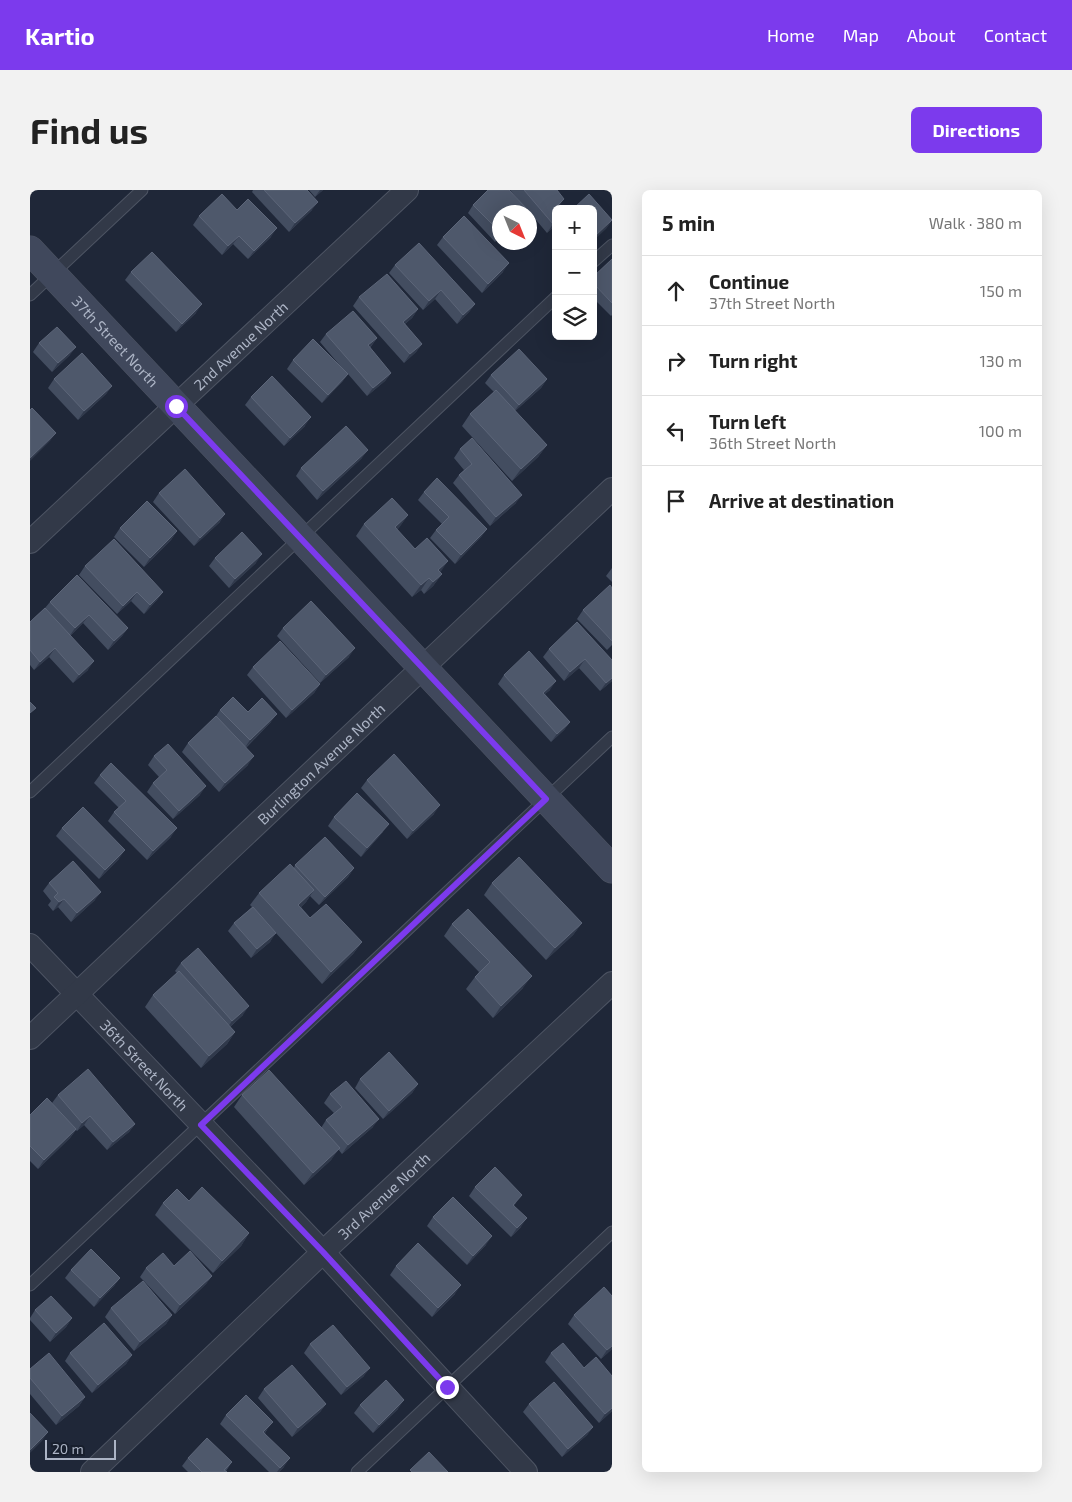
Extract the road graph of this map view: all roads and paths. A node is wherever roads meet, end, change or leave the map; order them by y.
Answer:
1 (142, 190) edge
2 (407, 190) edge
3 (612, 245) edge
4 (30, 250) edge
5 (597, 258) edge
6 (52, 274) junction
7 (30, 295) edge
8 (552, 301) edge
9 (176, 406) junction
10 (612, 489) edge
11 (300, 537) junction
12 (30, 542) edge
13 (423, 667) junction
14 (612, 737) edge
15 (30, 792) edge
16 (546, 799) junction
17 (612, 869) edge
18 (30, 944) edge
19 (612, 983) edge
20 (76, 994) junction
21 (30, 1038) edge
22 (201, 1125) junction
23 (612, 1232) edge
24 (323, 1252) junction
25 (30, 1286) edge
26 (447, 1387) junction
27 (92, 1472) edge
28 (356, 1472) edge
29 (526, 1472) edge

1 - 6 lane
2 - 9 street, 2nd Avenue North
3 - 5 lane
4 - 6 street, 37th Street North
6 - 7 lane
6 - 9 street, 37th Street North
8 - 11 lane
9 - 11 street, 37th Street North
9 - 12 street, 2nd Avenue North
10 - 13 street, Burlington Avenue North
11 - 13 street, 37th Street North
11 - 15 lane
13 - 16 street, 37th Street North
13 - 20 street, Burlington Avenue North
14 - 16 lane
16 - 17 street, 37th Street North
16 - 22 lane
18 - 20 street, 36th Street North
19 - 24 street, 3rd Avenue North
20 - 21 street, Burlington Avenue North
20 - 22 street, 36th Street North
22 - 24 street, 36th Street North
22 - 25 lane
23 - 26 lane
24 - 26 street, 36th Street North
24 - 27 street, 3rd Avenue North
26 - 28 lane
26 - 29 street, 36th Street North

